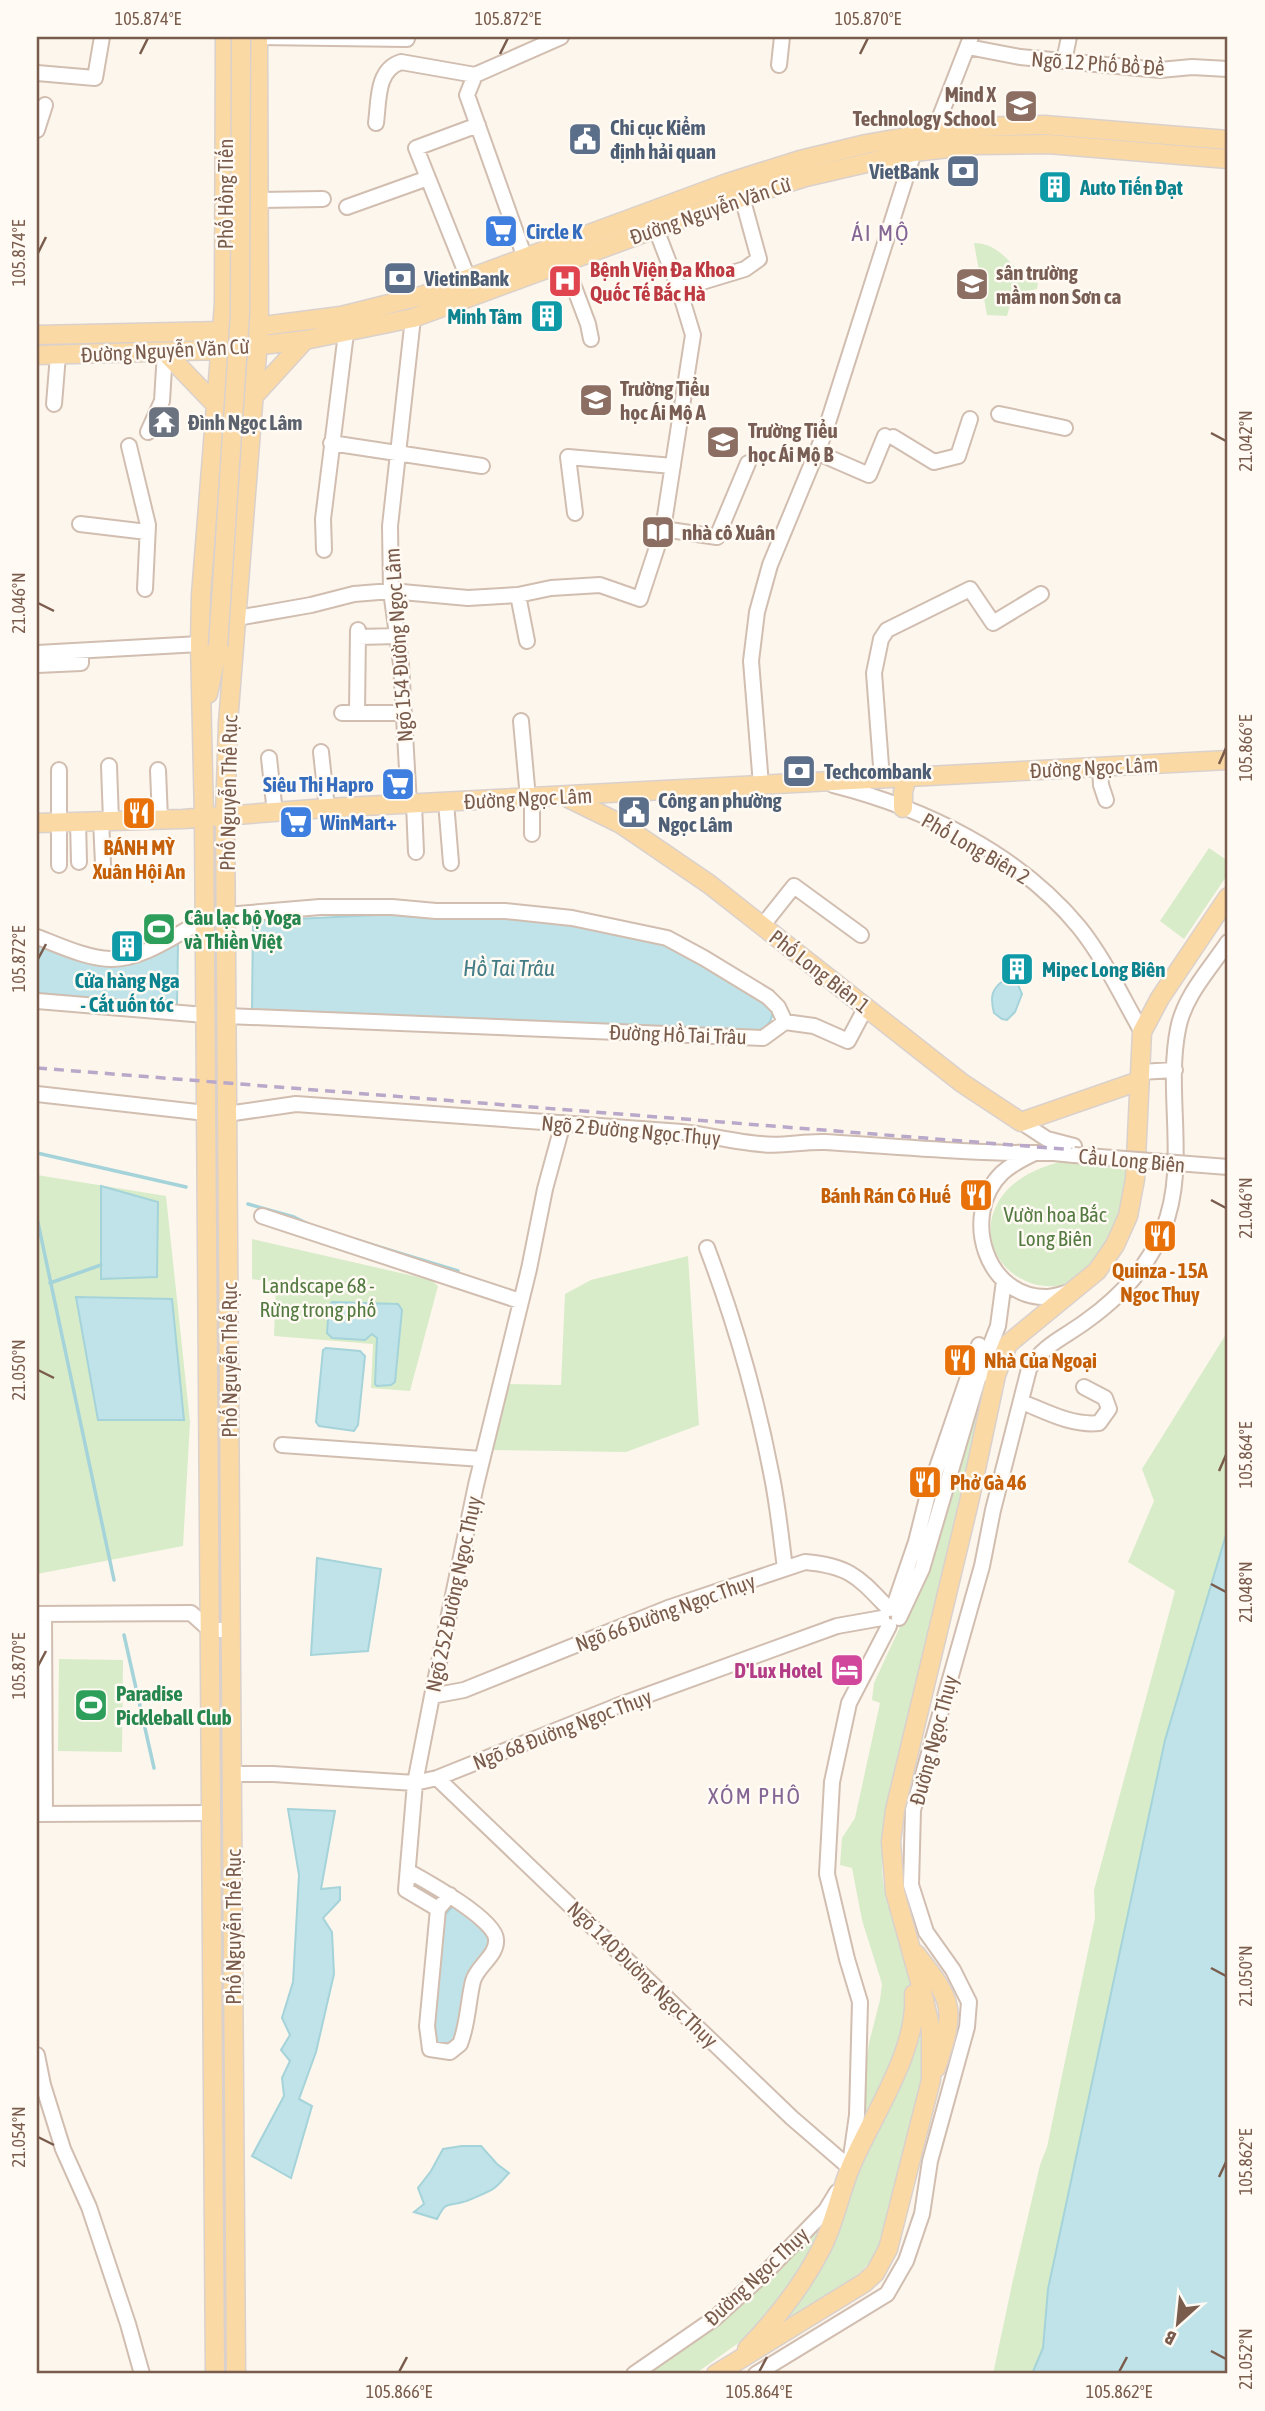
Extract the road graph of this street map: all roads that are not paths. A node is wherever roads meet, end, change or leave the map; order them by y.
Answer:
1 (102, 37) edge
2 (225, 37) edge
3 (241, 37) edge
4 (258, 37) edge
5 (561, 37) edge
6 (782, 37) edge
7 (1069, 37) edge
8 (407, 39) dead end
9 (970, 42) edge
10 (1064, 61) junction
11 (779, 65) dead end
12 (1228, 69) edge
13 (37, 73) edge
14 (475, 75) junction
15 (45, 105) dead end
16 (376, 123) dead end
17 (478, 125) junction
18 (37, 130) edge
19 (934, 132) junction
20 (1228, 140) edge
21 (914, 152) junction
22 (1228, 159) edge
23 (803, 168) junction
24 (428, 178) junction
25 (742, 197) junction
26 (323, 199) dead end
27 (260, 200) junction
28 (347, 207) dead end
29 (656, 229) junction
30 (525, 258) junction
31 (565, 263) junction
32 (468, 278) junction
33 (679, 289) junction
34 (413, 318) junction
35 (259, 328) junction
36 (222, 331) junction
37 (346, 333) junction
38 (37, 335) edge
39 (591, 339) dead end
40 (306, 340) junction
41 (258, 346) junction
42 (220, 350) junction
43 (165, 352) junction
44 (37, 355) edge
45 (58, 355) junction
46 (254, 396) junction
47 (54, 404) dead end
48 (216, 405) junction
49 (999, 414) dead end
50 (970, 419) dead end
51 (1065, 428) dead end
52 (148, 432) dead end
53 (331, 443) junction
54 (129, 446) dead end
55 (816, 452) junction
56 (400, 454) junction
57 (748, 463) dead end
58 (482, 466) dead end
59 (673, 466) junction
60 (575, 513) dead end
61 (80, 524) dead end
62 (663, 529) junction
63 (147, 532) junction
64 (324, 550) dead end
65 (145, 589) dead end
66 (391, 591) junction
67 (1041, 594) dead end
68 (518, 595) junction
69 (236, 618) junction
70 (398, 636) junction
71 (527, 641) dead end
72 (209, 645) junction
73 (81, 652) junction
74 (37, 653) edge
75 (37, 665) edge
76 (404, 712) junction
77 (521, 721) dead end
78 (228, 723) junction
79 (321, 752) dead end
80 (269, 758) dead end
81 (1228, 760) edge
82 (109, 766) dead end
83 (1100, 767) junction
84 (59, 770) dead end
85 (158, 770) dead end
86 (907, 778) junction
87 (882, 779) junction
88 (822, 782) junction
89 (761, 785) junction
90 (622, 793) junction
91 (564, 796) junction
92 (530, 798) junction
93 (1106, 800) dead end
94 (446, 802) junction
95 (412, 804) junction
96 (327, 808) junction
97 (903, 808) junction
98 (275, 813) junction
99 (225, 816) junction
100 (204, 817) junction
101 (160, 819) junction
102 (106, 820) junction
103 (78, 821) junction
104 (58, 822) junction
105 (37, 823) edge
106 (621, 824) junction
107 (533, 834) dead end
108 (416, 852) dead end
109 (79, 863) dead end
110 (451, 863) dead end
111 (59, 864) dead end
112 (103, 864) dead end
113 (1228, 897) edge
114 (226, 915) junction
115 (204, 920) junction
116 (763, 925) junction
117 (861, 934) dead end
118 (37, 937) edge
119 (1228, 942) edge
120 (37, 1001) edge
121 (866, 1007) junction
122 (205, 1015) junction
123 (226, 1016) junction
124 (785, 1022) junction
125 (1142, 1032) junction
126 (1175, 1070) junction
127 (1139, 1076) junction
128 (37, 1094) edge
129 (206, 1113) junction
130 (227, 1114) junction
131 (1021, 1122) junction
132 (563, 1123) junction
133 (1074, 1151) junction
134 (1036, 1153) junction
135 (1228, 1157) edge
136 (1228, 1167) edge
137 (262, 1216) dead end
138 (706, 1248) dead end
139 (1004, 1281) junction
140 (1075, 1291) junction
141 (520, 1301) junction
142 (999, 1326) junction
143 (1008, 1344) junction
144 (979, 1345) dead end
145 (988, 1374) junction
146 (1084, 1387) dead end
147 (1022, 1402) junction
148 (282, 1445) dead end
149 (482, 1459) junction
150 (785, 1568) junction
151 (209, 1595) junction
152 (231, 1595) junction
153 (191, 1613) junction
154 (41, 1614) edge
155 (891, 1616) junction
156 (210, 1630) junction
157 (231, 1630) junction
158 (432, 1696) junction
159 (232, 1774) junction
160 (438, 1778) junction
161 (415, 1783) junction
162 (211, 1813) junction
163 (41, 1814) edge
164 (408, 1871) junction
165 (450, 1895) junction
166 (439, 1909) junction
167 (909, 1945) junction
168 (969, 2003) junction
169 (949, 2004) junction
170 (37, 2055) edge
171 (932, 2080) junction
172 (40, 2086) edge
173 (849, 2168) junction
174 (733, 2364) junction
175 (142, 2374) edge
176 (215, 2374) edge
177 (236, 2374) edge
178 (634, 2374) edge
179 (716, 2374) edge
180 (756, 2374) edge

1 - 13 street
2 - 36 main road, Phố Hồng Tiến
3 - 72 main road, bridge
4 - 8 street
4 - 27 main road, Phố Hồng Tiến
5 - 14 street
6 - 11 street
7 - 10 street
9 - 10 street, Ngõ 12 Phố Bồ Đề
9 - 19 street
10 - 12 street, Ngõ 12 Phố Bồ Đề
14 - 16 street
14 - 17 street
15 - 18 street
17 - 24 street
17 - 30 street
19 - 20 main road, Đường Nguyễn Văn Cừ
19 - 23 main road, Đường Nguyễn Văn Cừ
21 - 22 main road, Đường Nguyễn Văn Cừ
21 - 23 main road, Đường Nguyễn Văn Cừ
21 - 55 street
23 - 25 main road, Đường Nguyễn Văn Cừ
23 - 30 main road, Đường Nguyễn Văn Cừ
24 - 28 street
24 - 32 street
25 - 29 main road, Đường Nguyễn Văn Cừ
25 - 33 street
26 - 27 street
27 - 35 main road, Phố Hồng Tiến
29 - 31 main road, Đường Nguyễn Văn Cừ
29 - 33 street
30 - 32 main road, Đường Nguyễn Văn Cừ
31 - 34 main road, Đường Nguyễn Văn Cừ
31 - 39 street
32 - 35 main road, Đường Nguyễn Văn Cừ
33 - 59 street
34 - 37 main road, Đường Nguyễn Văn Cừ
34 - 56 street, Ngõ 154 Đường Ngọc Lâm
35 - 36 main road, Đường Nguyễn Văn Cừ
35 - 41 main road, Phố Hồng Tiến
36 - 38 main road, Đường Nguyễn Văn Cừ
36 - 42 main road, Phố Hồng Tiến
37 - 40 main road, Đường Nguyễn Văn Cừ
37 - 53 street
40 - 41 main road, Đường Nguyễn Văn Cừ
40 - 46 main road
41 - 42 main road, Đường Nguyễn Văn Cừ
41 - 46 main road, Phố Nguyễn Thế Rục
42 - 43 main road, Đường Nguyễn Văn Cừ
42 - 48 main road
43 - 45 main road, Đường Nguyễn Văn Cừ
43 - 48 main road
43 - 52 street
44 - 45 main road, Đường Nguyễn Văn Cừ
45 - 47 street
46 - 69 main road, Phố Nguyễn Thế Rục
48 - 72 main road
49 - 51 street
50 - 55 street
53 - 56 street
53 - 64 street
54 - 63 street
55 - 89 street
56 - 58 street
56 - 66 street, Ngõ 154 Đường Ngọc Lâm
57 - 62 street
59 - 60 street
59 - 62 street
61 - 63 street
62 - 68 street
63 - 65 street
66 - 68 street
66 - 69 street
66 - 70 street, Ngõ 154 Đường Ngọc Lâm
67 - 87 street
68 - 71 street
69 - 78 main road, Phố Nguyễn Thế Rục
70 - 76 street, Ngõ 154 Đường Ngọc Lâm
70 - 76 street
72 - 73 street
72 - 78 main road
72 - 100 main road, Phố Nguyễn Thế Rục
73 - 74 street
73 - 75 street
76 - 95 street, Ngõ 154 Đường Ngọc Lâm
77 - 92 street
78 - 99 main road, Phố Nguyễn Thế Rục
79 - 96 street
80 - 98 street
81 - 83 main road, Đường Ngọc Lâm
82 - 102 street
83 - 86 main road, Đường Ngọc Lâm
83 - 93 street
84 - 104 street
85 - 101 street
86 - 87 main road, Đường Ngọc Lâm
86 - 97 main road
87 - 88 main road, Đường Ngọc Lâm
88 - 89 main road, Đường Ngọc Lâm
88 - 97 street, Phố Long Biên 2
89 - 90 main road, Đường Ngọc Lâm
90 - 91 main road, Đường Ngọc Lâm
90 - 106 main road
91 - 92 main road, Đường Ngọc Lâm
91 - 106 main road, Phố Long Biên 1
92 - 94 main road, Đường Ngọc Lâm
92 - 107 street
94 - 95 main road, Đường Ngọc Lâm
94 - 110 street
95 - 96 main road, Đường Ngọc Lâm
95 - 108 street, Ngõ 154 Đường Ngọc Lâm
96 - 98 main road, Đường Ngọc Lâm
97 - 125 street, Phố Long Biên 2
98 - 99 main road, Đường Ngọc Lâm
99 - 100 main road, Đường Ngọc Lâm
99 - 114 main road, Phố Nguyễn Thế Rục
100 - 101 main road, Đường Ngọc Lâm
100 - 115 main road, Phố Nguyễn Thế Rục
101 - 102 main road, Đường Ngọc Lâm
102 - 103 main road, Đường Ngọc Lâm
102 - 112 street
103 - 104 main road, Đường Ngọc Lâm
103 - 109 street
104 - 105 main road, Đường Ngọc Lâm
104 - 111 street
106 - 116 main road, Phố Long Biên 1
113 - 125 main road
114 - 123 main road, Phố Nguyễn Thế Rục
114 - 124 street
115 - 118 street
115 - 122 main road, Phố Nguyễn Thế Rục
116 - 117 street
116 - 121 main road, Phố Long Biên 1
119 - 126 street, Đường Ngọc Thụy
120 - 122 street
121 - 124 street
121 - 131 main road, Phố Long Biên 1
122 - 129 main road, Phố Nguyễn Thế Rục
123 - 124 street, Đường Hồ Tai Trâu
123 - 130 main road, Phố Nguyễn Thế Rục
125 - 127 main road
126 - 127 street
126 - 147 street, Đường Ngọc Thụy
127 - 131 main road
127 - 140 main road
128 - 129 street
129 - 151 main road, Phố Nguyễn Thế Rục
130 - 132 street, Ngõ 2 Đường Ngọc Thụy
130 - 152 main road, Phố Nguyễn Thế Rục
131 - 133 street, Phố Long Biên 1
132 - 134 street, Ngõ 2 Đường Ngọc Thụy
132 - 141 street, Ngõ 252 Đường Ngọc Thụy
133 - 134 street, Cầu Long Biên
133 - 135 street, Cầu Long Biên
133 - 136 street, Cầu Long Biên, bridge
134 - 139 street
137 - 141 street
138 - 150 street
139 - 140 street
139 - 142 street, Đường Ngọc Thụy
140 - 143 main road
141 - 149 street, Ngõ 252 Đường Ngọc Thụy
142 - 143 street
142 - 145 street, Đường Ngọc Thụy
143 - 145 main road, Đường Ngọc Thụy
144 - 155 street
145 - 155 street, Đường Ngọc Thụy
145 - 167 main road, Đường Ngọc Thụy
146 - 147 street
147 - 168 street, Đường Ngọc Thụy
148 - 149 street
149 - 158 street, Ngõ 252 Đường Ngọc Thụy
150 - 155 street, Ngõ 66 Đường Ngọc Thụy
150 - 158 street, Ngõ 66 Đường Ngọc Thụy
151 - 152 street
151 - 153 street
151 - 156 main road, Phố Nguyễn Thế Rục
152 - 157 main road, Phố Nguyễn Thế Rục
153 - 154 street
153 - 156 street
154 - 163 street
155 - 160 street, Ngõ 68 Đường Ngọc Thụy
155 - 173 street, Đường Ngọc Thụy
156 - 157 street
156 - 162 main road, Phố Nguyễn Thế Rục
157 - 159 main road, Phố Nguyễn Thế Rục
158 - 161 street, Ngõ 252 Đường Ngọc Thụy
159 - 161 street, Ngõ 68 Đường Ngọc Thụy
159 - 177 main road, Phố Nguyễn Thế Rục
160 - 161 street, Ngõ 68 Đường Ngọc Thụy
160 - 173 street, Ngõ 140 Đường Ngọc Thụy
161 - 164 street, Ngõ 252 Đường Ngọc Thụy
162 - 163 street
162 - 176 main road, Phố Nguyễn Thế Rục
164 - 165 street
164 - 166 street, Ngõ 252 Đường Ngọc Thụy
165 - 166 street
165 - 166 street
167 - 169 main road, Đường Ngọc Thụy
167 - 171 main road, Đường Ngọc Thụy
167 - 173 main road
168 - 169 street
168 - 180 street
169 - 171 main road, Đường Ngọc Thụy
170 - 172 street
171 - 174 main road, Đường Ngọc Thụy
172 - 175 street
173 - 174 main road
173 - 178 street, Đường Ngọc Thụy
174 - 179 main road, Đường Ngọc Thụy

